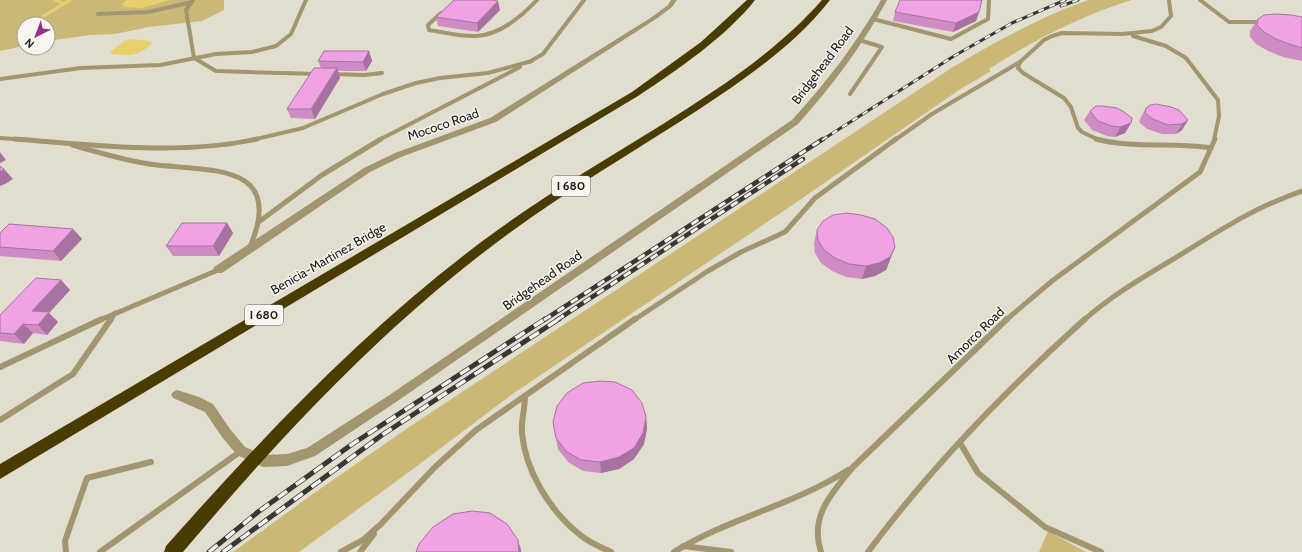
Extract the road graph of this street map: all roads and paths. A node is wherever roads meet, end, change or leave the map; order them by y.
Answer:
1 (306, 0) edge
2 (537, 0) edge
3 (584, 0) edge
4 (674, 0) edge
5 (751, 0) edge
6 (826, 0) edge
7 (884, 0) edge
8 (989, 0) edge
9 (1169, 0) edge
10 (1200, 0) edge
11 (193, 1) edge
12 (444, 10) edge
13 (98, 14) dead end
14 (873, 18) junction
15 (1267, 21) edge
16 (1122, 34) junction
17 (859, 40) junction
18 (194, 58) junction
19 (532, 61) junction
20 (1020, 62) junction
21 (382, 73) dead end
22 (0, 79) edge
23 (850, 94) dead end
24 (0, 138) edge
25 (61, 142) junction
26 (1211, 148) junction
27 (1302, 191) edge
28 (260, 221) junction
29 (249, 249) junction
30 (218, 270) joint
31 (115, 313) junction
32 (0, 367) edge
33 (177, 395) dead end
34 (525, 396) junction
35 (0, 420) edge
36 (960, 443) junction
37 (241, 451) junction
38 (151, 462) dead end
39 (853, 467) junction
40 (0, 472) edge
41 (381, 524) junction
42 (682, 546) junction
43 (66, 552) edge
44 (100, 552) edge
45 (172, 552) edge
46 (341, 552) edge
47 (360, 552) edge
48 (610, 552) edge
49 (674, 552) edge
50 (731, 552) edge
51 (821, 552) edge
52 (868, 552) edge
53 (1100, 552) edge

1 - 18 lane
2 - 12 lane
3 - 19 lane
4 - 29 street, Mococo Road
5 - 40 highway, Benicia-Martinez Bridge / I 680
6 - 45 highway, I 680
7 - 14 street, Bridgehead Road
8 - 14 lane
9 - 16 lane
10 - 15 lane
11 - 13 lane
11 - 18 lane
14 - 17 street, Bridgehead Road
16 - 20 lane
16 - 26 lane
17 - 23 lane
17 - 37 street, Bridgehead Road
18 - 21 lane
18 - 22 lane
19 - 25 lane
19 - 28 lane
20 - 26 lane
20 - 34 lane
24 - 25 lane
25 - 28 lane
26 - 39 lane, Amorco Road
27 - 36 lane
28 - 29 lane
29 - 30 street, Mococo Road
30 - 31 lane
31 - 32 lane
31 - 35 lane
33 - 37 street, Bridgehead Road
34 - 41 lane
34 - 48 lane
36 - 52 lane
36 - 53 lane
37 - 44 lane
38 - 43 lane
39 - 42 lane
39 - 51 lane, Amorco Road
41 - 46 lane
41 - 47 lane
42 - 49 lane
42 - 50 lane

